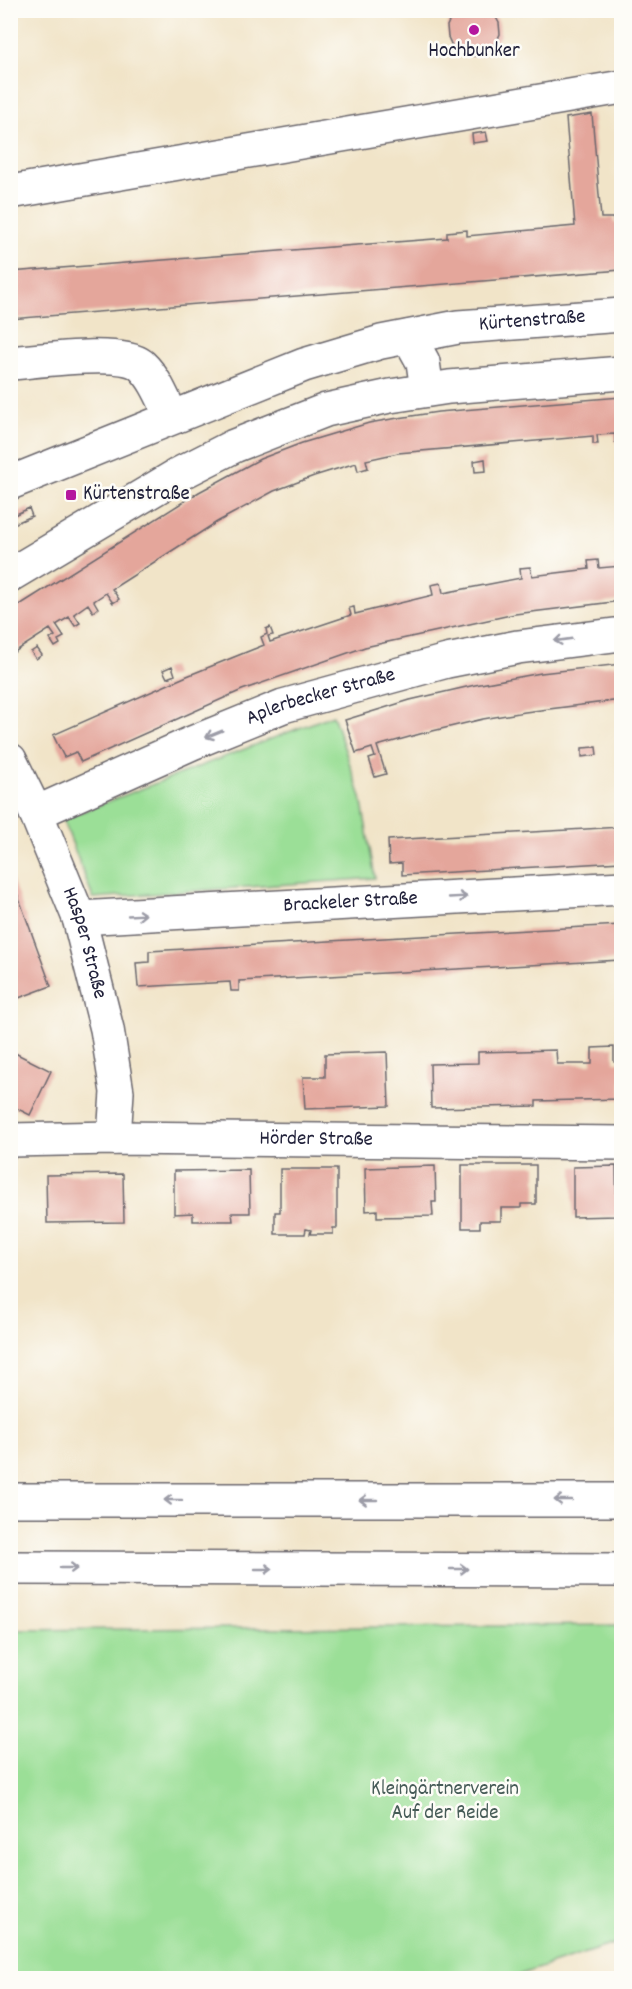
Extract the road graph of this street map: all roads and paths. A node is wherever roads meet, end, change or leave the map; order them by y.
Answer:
1 (621, 87) edge
2 (10, 192) edge
3 (621, 315) edge
4 (409, 336) junction
5 (10, 363) edge
6 (621, 373) edge
7 (427, 390) junction
8 (172, 417) junction
9 (10, 483) edge
10 (10, 575) edge
11 (621, 633) edge
12 (10, 760) edge
13 (36, 813) junction
14 (621, 888) edge
15 (79, 918) junction
16 (114, 1138) junction
17 (10, 1140) edge
18 (621, 1143) edge
19 (10, 1500) edge
20 (621, 1500) edge
21 (10, 1568) edge
22 (621, 1570) edge

1 - 2 main road
3 - 4 main road, Kürtenstraße
4 - 7 main road
4 - 8 main road, Kürtenstraße
5 - 8 main road
6 - 7 main road
7 - 10 main road
8 - 9 main road, Kürtenstraße
11 -> 13 main road, Aplerbecker Straße
12 - 13 main road, Hasper Straße
13 - 15 main road, Hasper Straße
15 -> 14 main road, Brackeler Straße
15 - 16 main road, Hasper Straße
16 - 17 main road, Hörder Straße
16 - 18 main road, Hörder Straße
20 -> 19 main road
21 -> 22 main road

